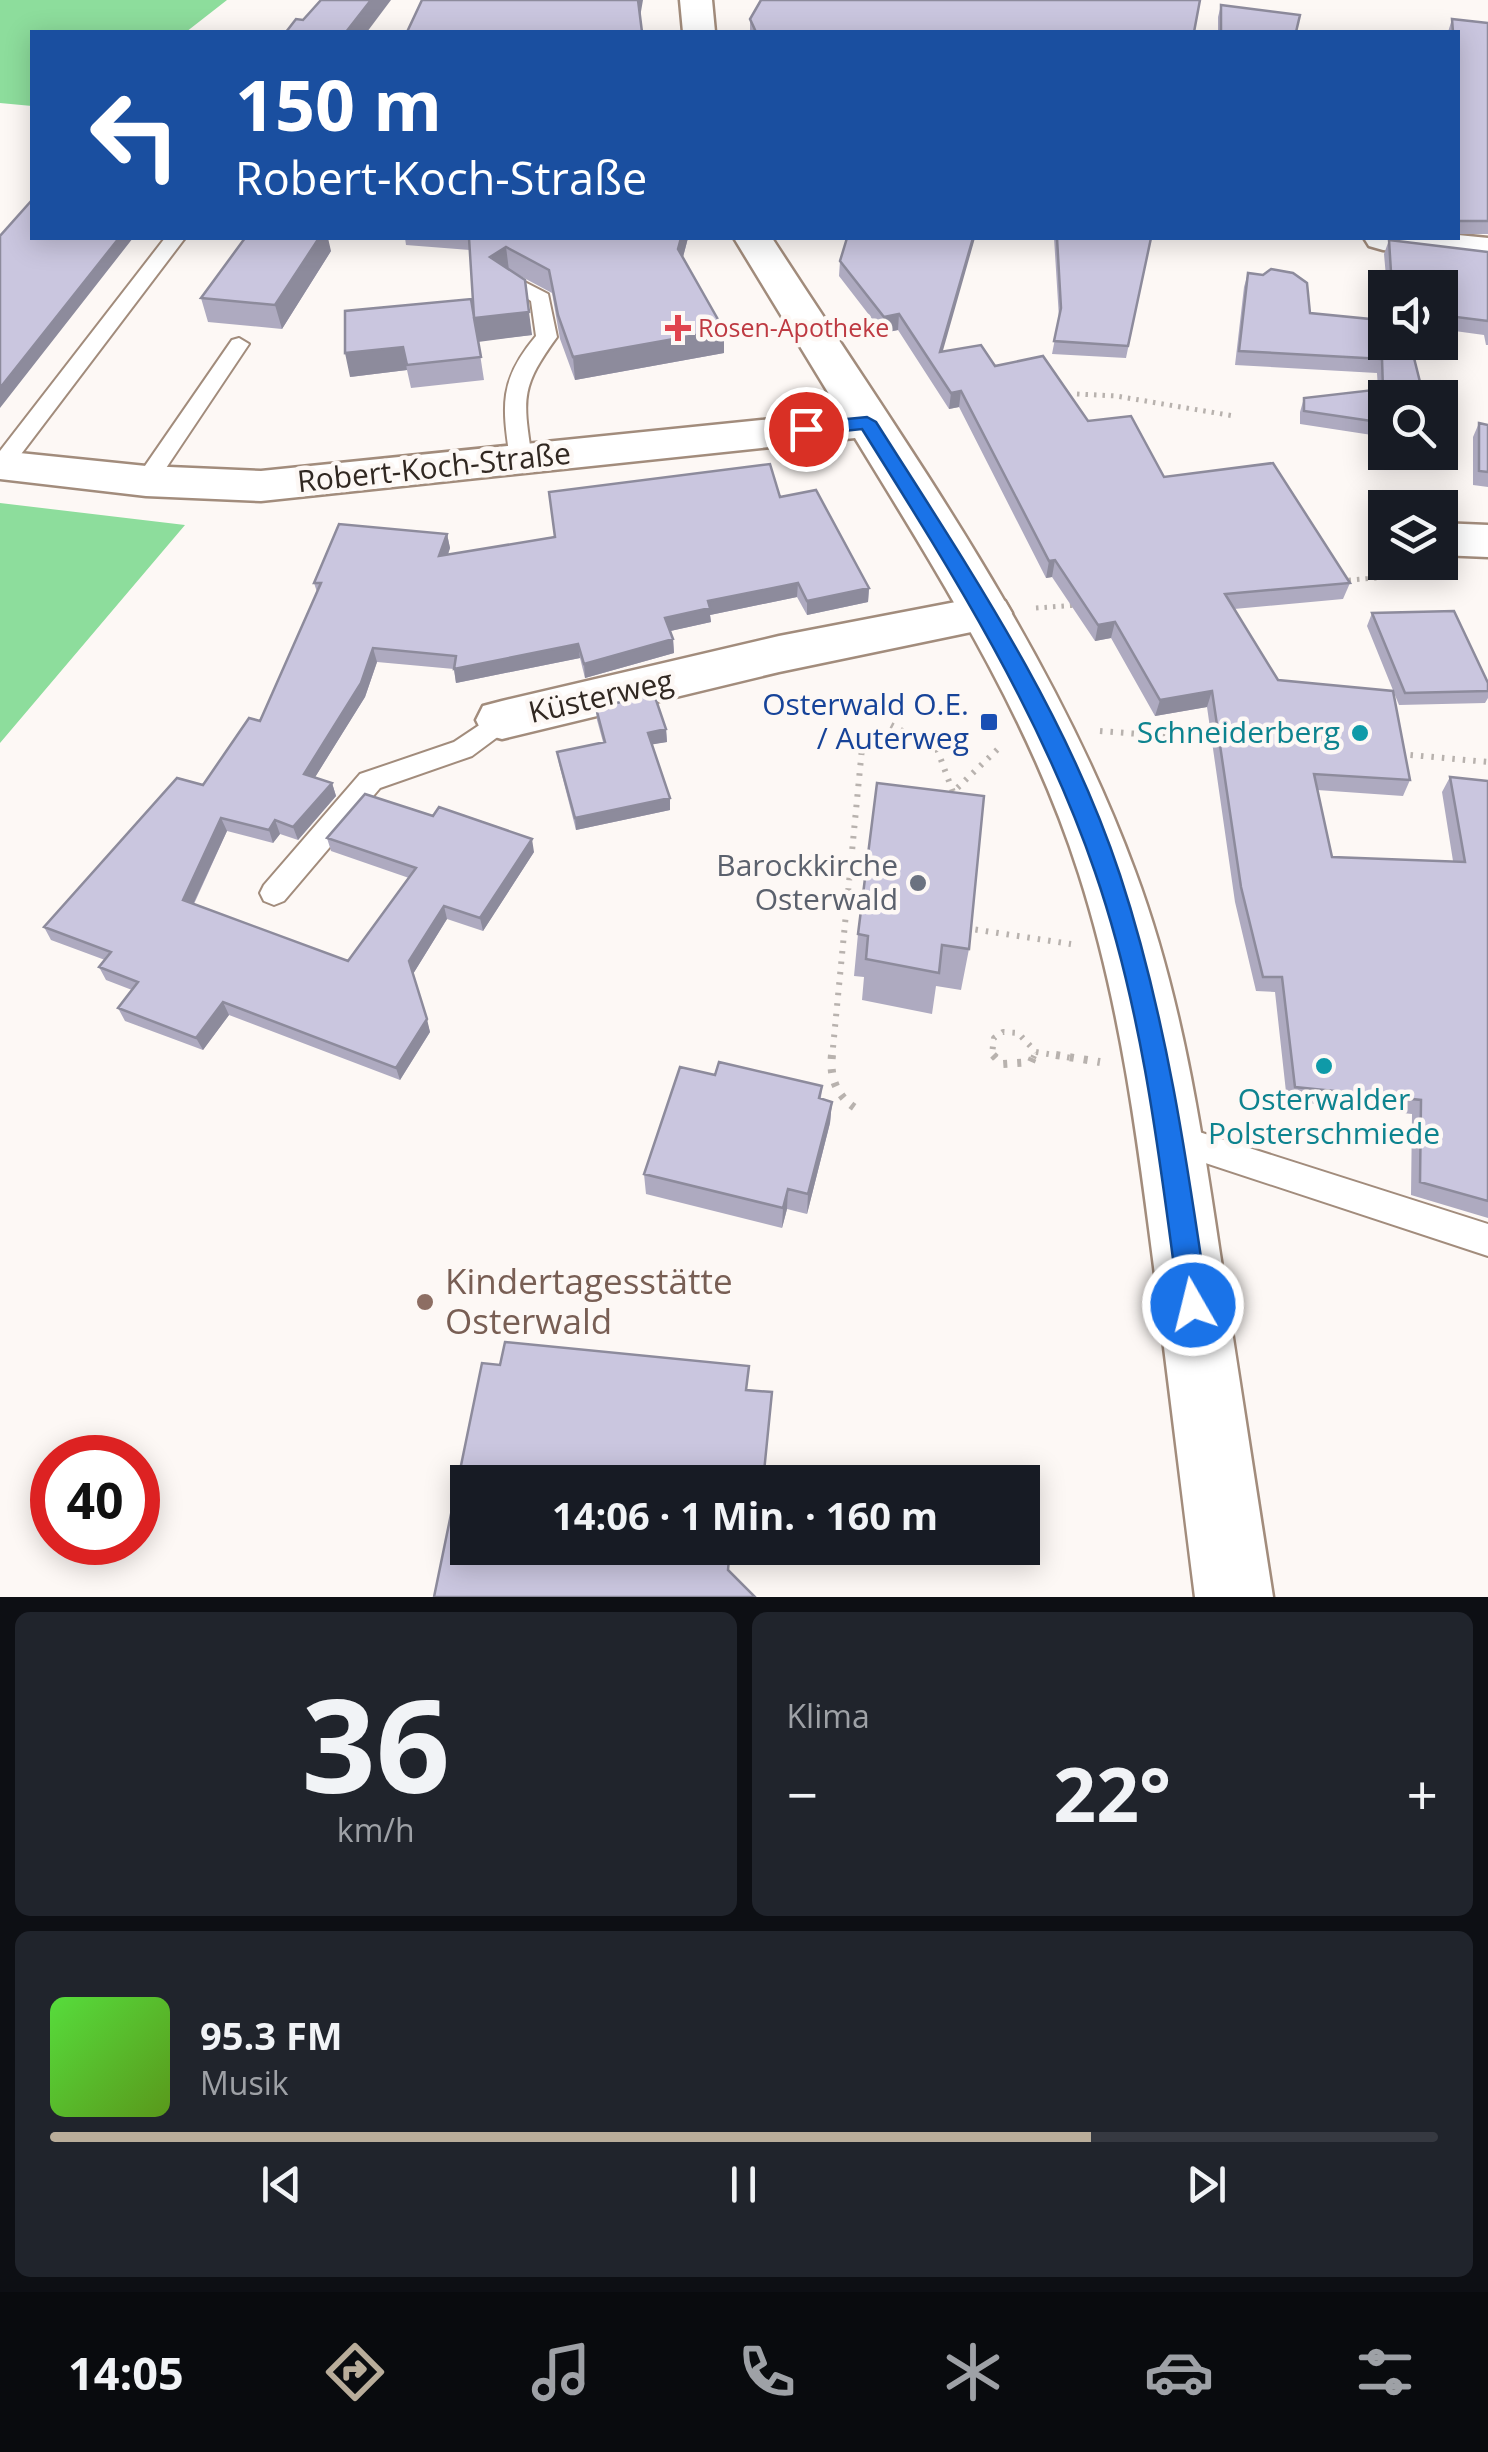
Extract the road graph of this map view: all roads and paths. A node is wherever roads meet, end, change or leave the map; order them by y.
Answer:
1 (696, 0) edge
2 (699, 30) edge
3 (173, 240) edge
4 (755, 240) edge
5 (1400, 240) edge
6 (1488, 250) edge
7 (507, 279) edge
8 (239, 344) dead end
9 (1077, 394) dead end
10 (1234, 416) dead end
11 (867, 422) junction
12 (521, 459) junction
13 (0, 465) edge
14 (146, 481) junction
15 (1488, 540) edge
16 (1458, 549) edge
17 (1368, 573) edge
18 (1335, 581) edge
19 (1084, 604) edge
20 (987, 613) junction
21 (502, 720) joint
22 (891, 726) dead end
23 (1046, 726) junction
24 (863, 738) dead end
25 (1228, 741) edge
26 (1397, 754) edge
27 (1488, 762) edge
28 (953, 792) junction
29 (943, 802) edge
30 (274, 892) dead end
31 (965, 928) edge
32 (1132, 954) junction
33 (1036, 1052) junction
34 (1156, 1071) junction
35 (862, 1112) dead end
36 (1170, 1137) junction
37 (1488, 1240) edge
38 (1234, 1597) edge

1 - 2 street
3 - 13 lane
4 - 11 street
5 - 6 street
7 - 12 lane
8 - 14 lane
9 - 10 path
11 - 12 street, Robert-Koch-Straße
11 - 20 street
12 - 14 street, Robert-Koch-Straße
13 - 14 street, Robert-Koch-Straße
15 - 16 street
17 - 18 path
19 - 20 path
20 - 21 street, Küsterweg
20 - 23 street
21 - 30 lane, Küsterweg
22 - 28 path
23 - 25 path
23 - 28 path
23 - 32 street
24 - 35 path
26 - 27 path
28 - 29 path
31 - 32 path
32 - 34 street
33 - 33 path
33 - 34 path
34 - 36 street
36 - 37 lane
36 - 38 street

